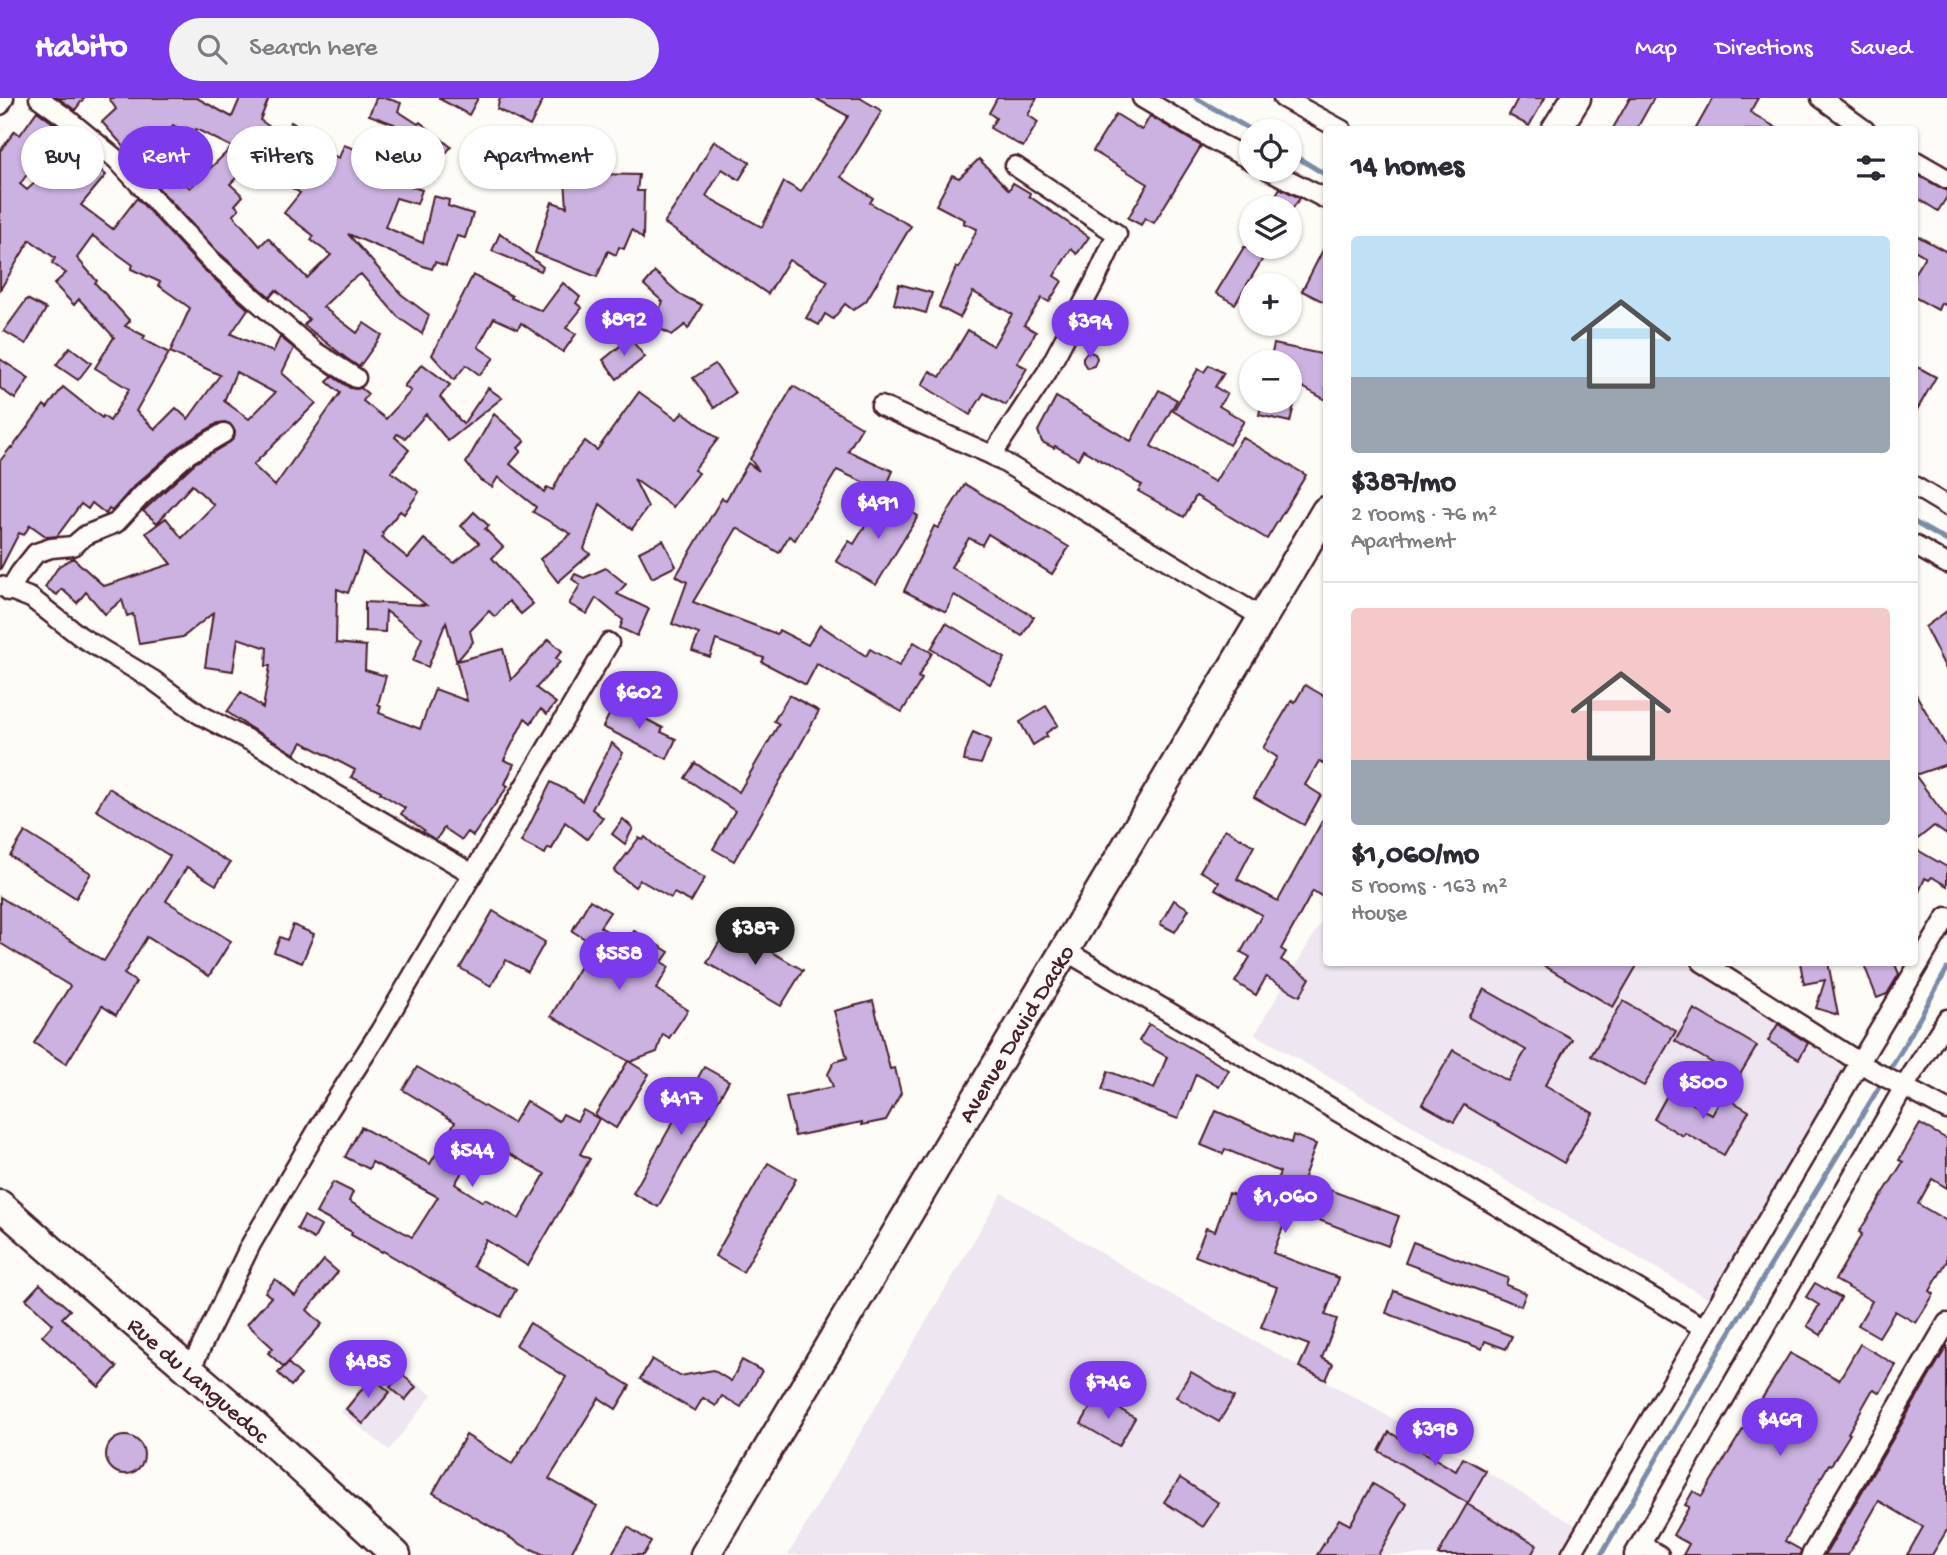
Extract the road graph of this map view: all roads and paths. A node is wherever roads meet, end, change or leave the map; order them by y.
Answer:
1 (4, 98) edge
2 (39, 98) edge
3 (1142, 98) edge
4 (1283, 98) edge
5 (1576, 98) edge
6 (1821, 98) edge
7 (0, 105) edge
8 (1335, 126) edge
9 (1558, 126) edge
10 (1860, 126) edge
11 (1239, 154) edge
12 (1918, 162) edge
13 (1015, 166) dead end
14 (1947, 179) edge
15 (1292, 182) edge
16 (1323, 198) edge
17 (356, 378) dead end
18 (881, 407) dead end
19 (224, 433) dead end
20 (992, 455) junction
21 (1918, 488) edge
22 (1947, 506) edge
23 (1323, 516) edge
24 (1918, 547) edge
25 (1947, 564) edge
26 (5, 588) edge
27 (1263, 618) junction
28 (609, 643) dead end
29 (473, 874) junction
30 (1947, 917) edge
31 (1064, 950) junction
32 (1708, 966) edge
33 (1947, 1019) edge
34 (1865, 1066) junction
35 (1900, 1084) junction
36 (1947, 1110) edge
37 (0, 1205) edge
38 (1947, 1324) edge
39 (1704, 1328) junction
40 (190, 1370) junction
41 (1638, 1549) edge
42 (396, 1555) edge
43 (705, 1555) edge
44 (1572, 1555) edge
45 (1660, 1555) edge
46 (1811, 1555) edge

1 - 7 street
2 - 17 street
3 - 11 street
4 - 8 street
5 - 9 main road
6 - 10 street
12 - 14 street
13 - 20 street
15 - 16 street
18 - 20 street
19 - 26 street
20 - 27 street
21 - 22 street
23 - 27 main road, Avenue David Dacko
24 - 25 street
26 - 29 street
27 - 31 main road, Avenue David Dacko
28 - 29 street
29 - 40 street
30 - 34 street
31 - 39 street
31 - 43 main road, Avenue David Dacko
32 - 34 street
33 - 35 street
34 - 35 street
34 - 39 street
35 - 36 street
35 - 41 street
37 - 40 main road, Rue du Languedoc
38 - 46 street
39 - 44 street
40 - 42 main road, Rue du Languedoc
41 - 45 street

